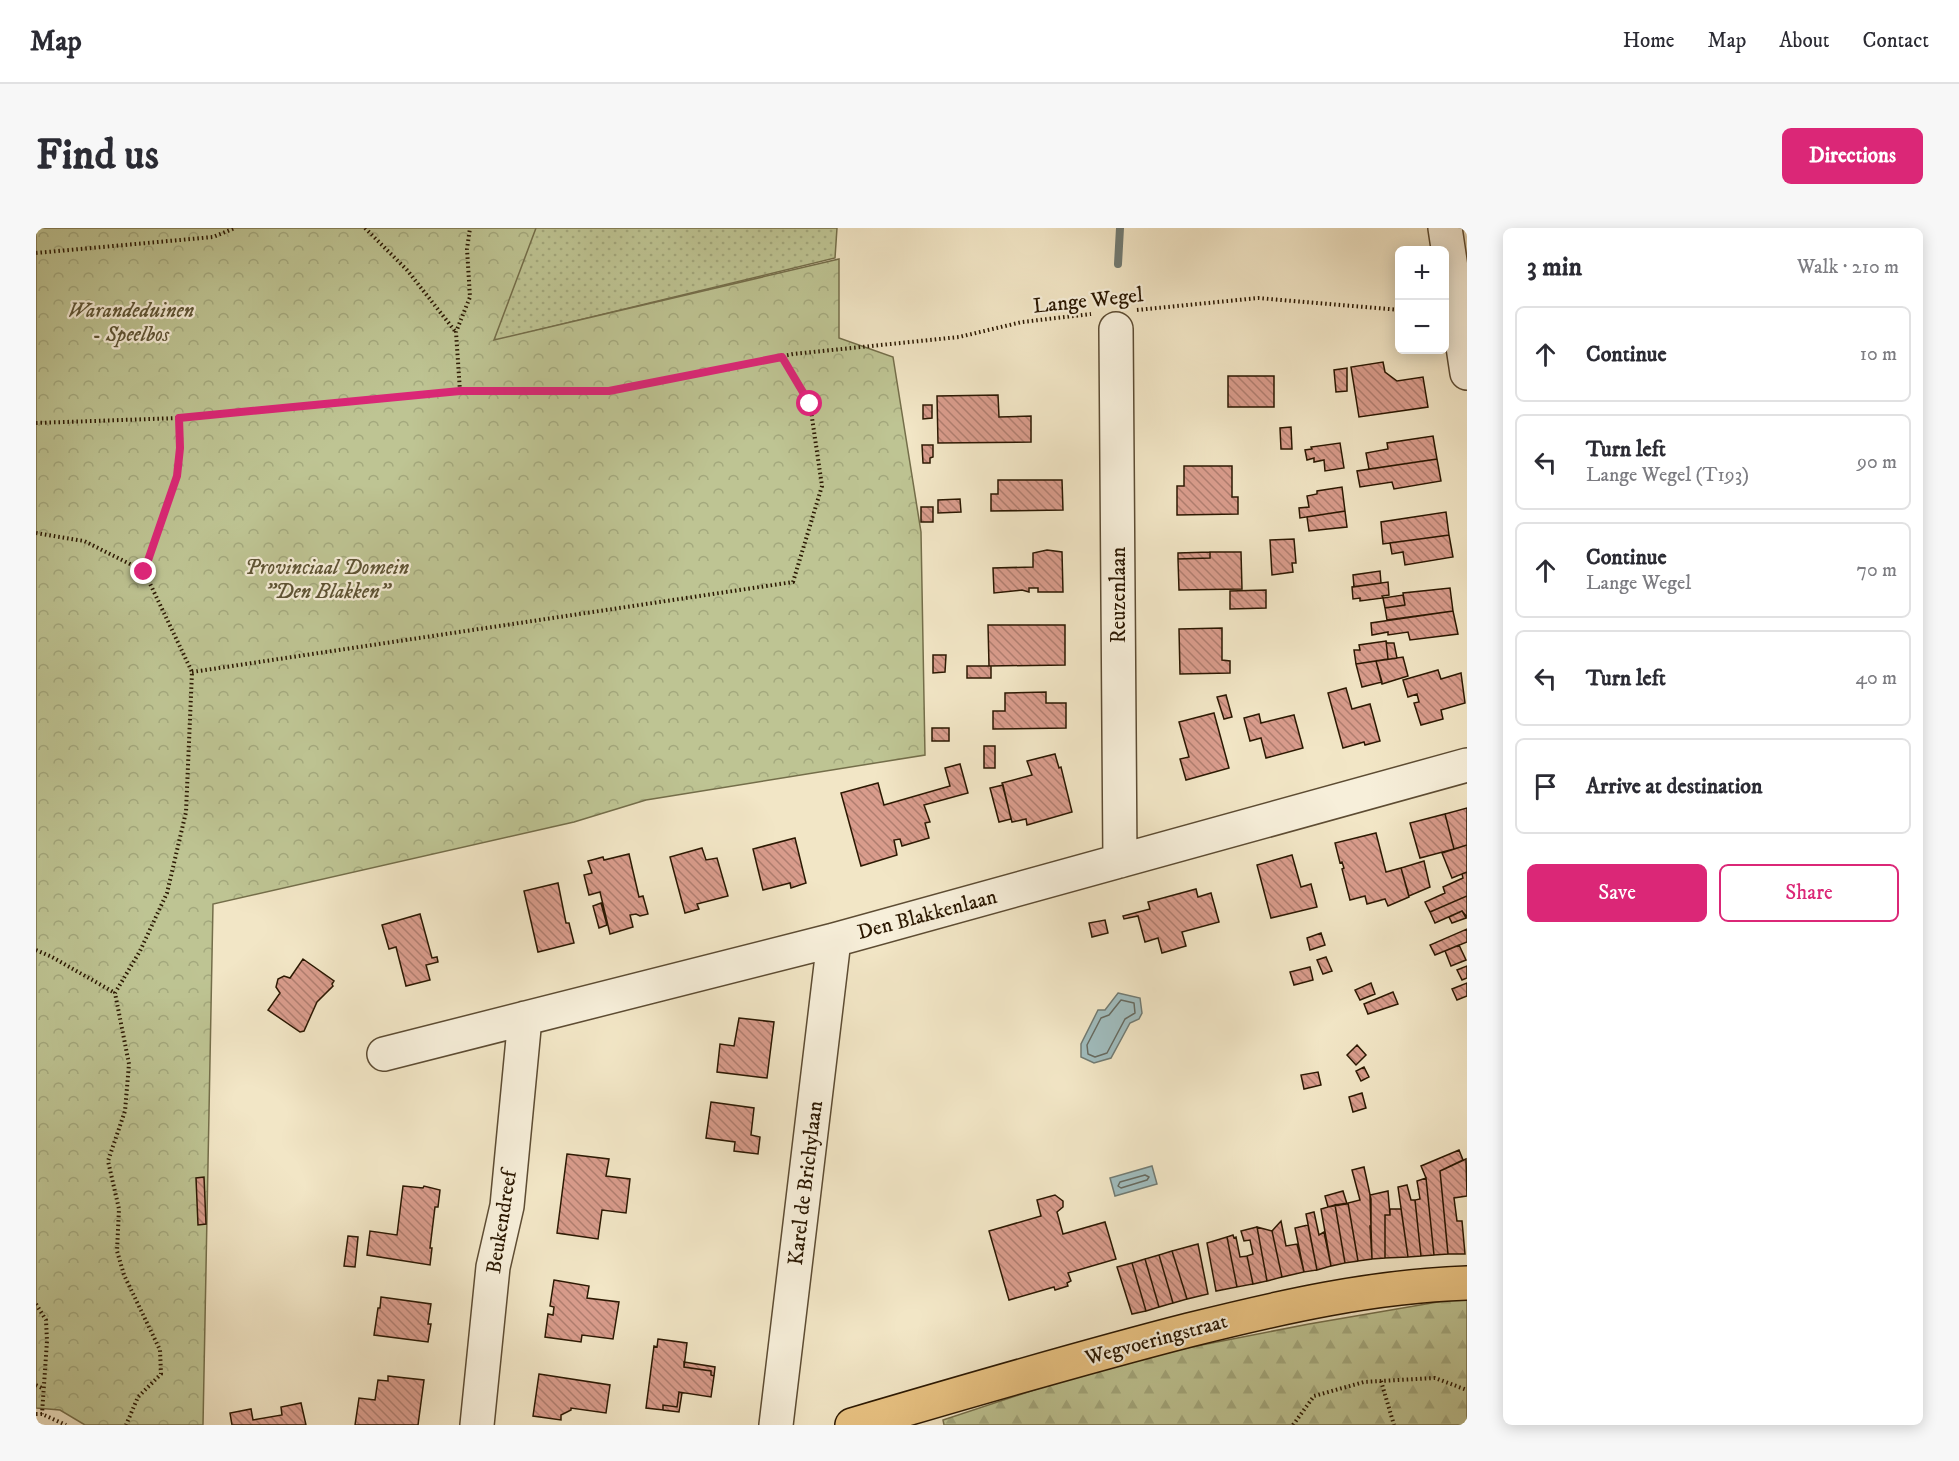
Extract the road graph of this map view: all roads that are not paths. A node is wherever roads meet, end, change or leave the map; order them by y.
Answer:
1 (1445, 228) edge
2 (1112, 318) road end
3 (1462, 320) edge
4 (1467, 373) edge
5 (1467, 765) edge
6 (1120, 861) junction
7 (834, 940) junction
8 (525, 1018) junction
9 (384, 1054) dead end
10 (1467, 1282) edge
11 (477, 1425) edge
12 (776, 1425) edge
13 (852, 1425) edge

1 - 3 street
2 - 6 street, Reuzenlaan
3 - 4 street
5 - 6 street, Den Blakkenlaan
6 - 7 street, Den Blakkenlaan
7 - 8 street, Den Blakkenlaan
7 - 12 street, Karel de Brichylaan
8 - 9 street, Den Blakkenlaan
8 - 11 street, Beukendreef
10 - 13 main road, Wegvoeringstraat

